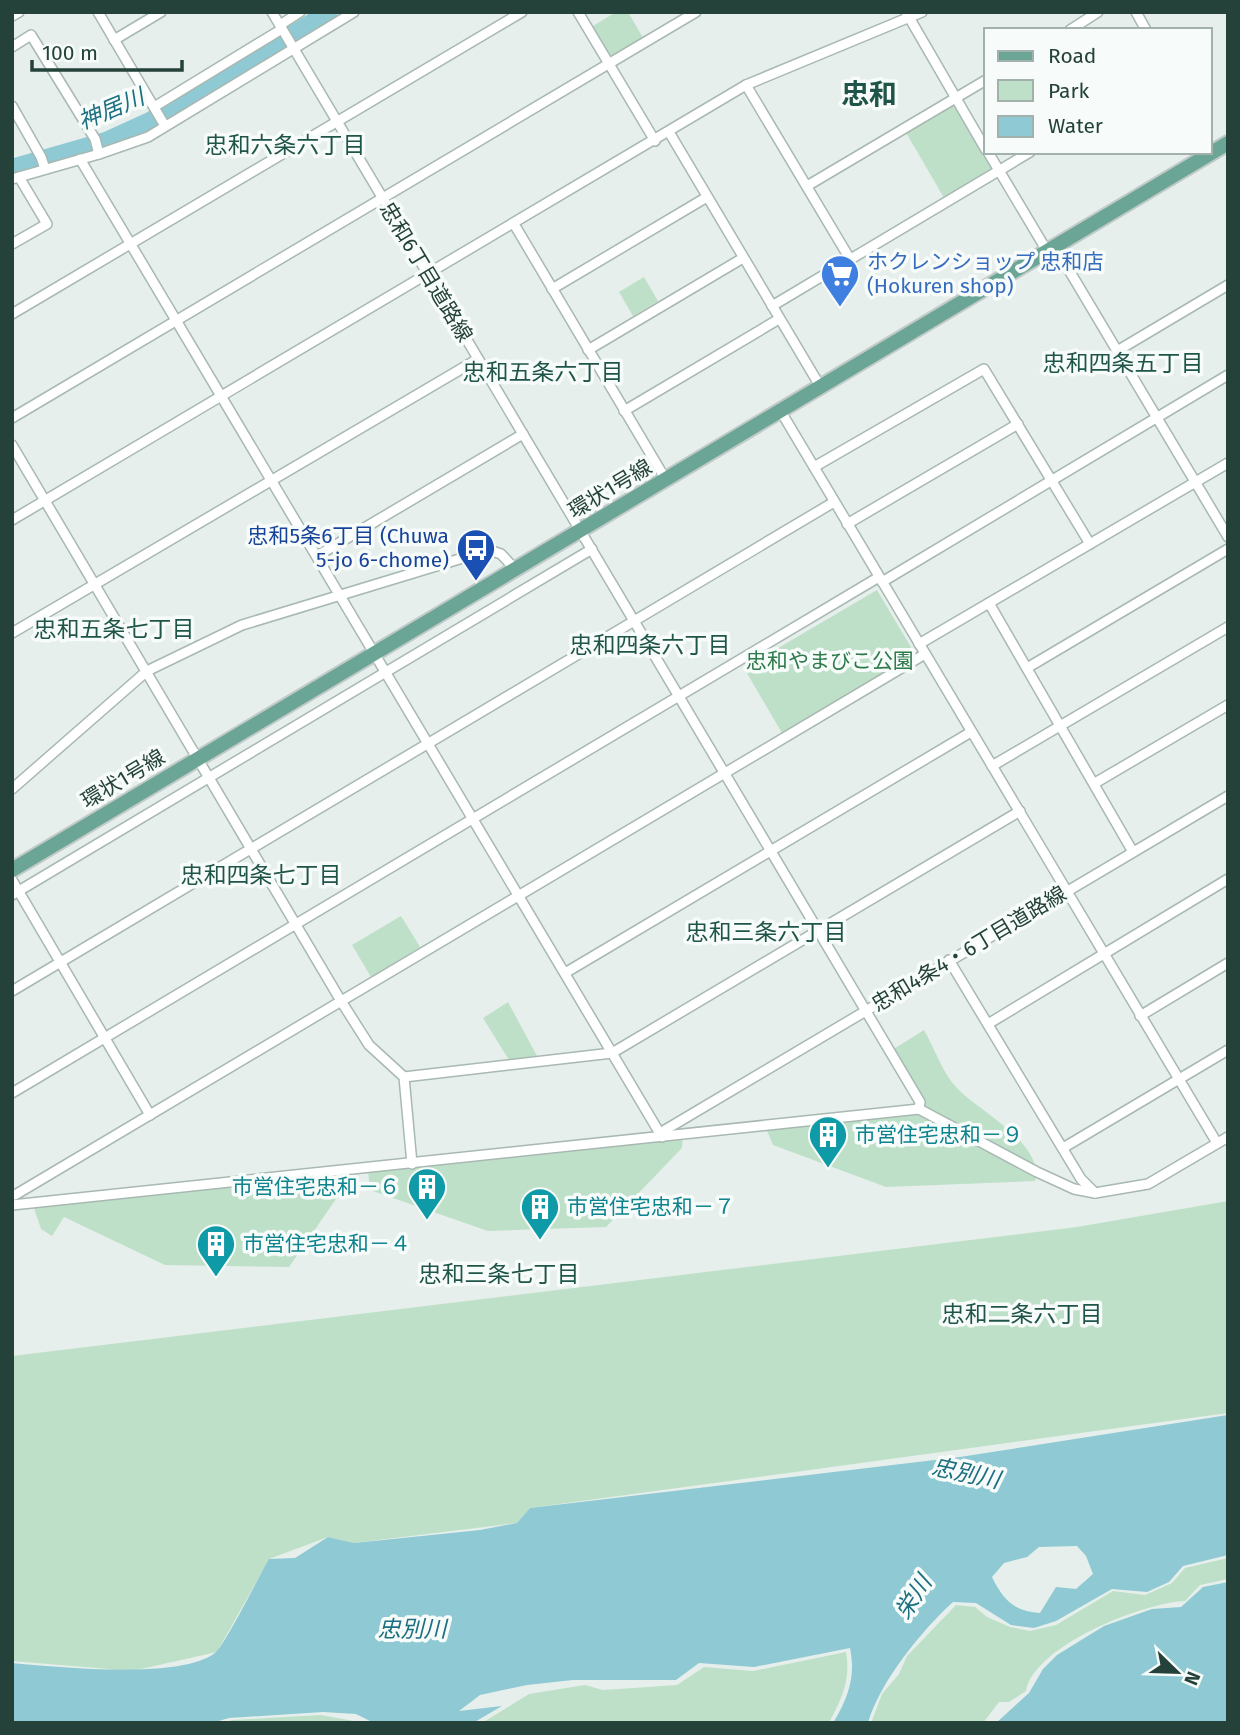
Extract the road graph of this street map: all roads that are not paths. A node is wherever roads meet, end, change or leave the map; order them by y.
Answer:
1 (19, 12) edge
2 (98, 12) edge
3 (161, 12) edge
4 (272, 12) edge
5 (300, 12) edge
6 (354, 12) edge
7 (522, 12) edge
8 (578, 12) edge
9 (696, 12) edge
10 (922, 12) edge
11 (1098, 12) edge
12 (1136, 12) edge
13 (12, 16) edge
14 (908, 16) edge
15 (1073, 28) edge
16 (1145, 28) edge
17 (286, 35) junction
18 (114, 40) junction
19 (12, 47) edge
20 (610, 65) junction
21 (984, 81) edge
22 (746, 85) junction
23 (956, 98) junction
24 (12, 106) edge
25 (159, 116) junction
26 (337, 121) junction
27 (669, 132) junction
28 (655, 141) junction
29 (984, 146) edge
30 (99, 152) junction
31 (989, 154) edge
32 (1027, 154) edge
33 (1202, 154) edge
34 (80, 159) junction
35 (43, 164) junction
36 (999, 171) junction
37 (16, 178) edge
38 (807, 186) junction
39 (706, 197) junction
40 (383, 200) junction
41 (514, 224) junction
42 (132, 243) junction
43 (12, 244) edge
44 (1051, 248) junction
45 (743, 258) junction
46 (850, 259) junction
47 (428, 275) junction
48 (1228, 285) edge
49 (552, 289) junction
50 (772, 306) junction
51 (12, 314) edge
52 (779, 319) junction
53 (178, 320) junction
54 (588, 350) junction
55 (1117, 351) junction
56 (478, 359) junction
57 (1228, 375) edge
58 (820, 386) junction
59 (223, 397) junction
60 (779, 410) junction
61 (624, 411) junction
62 (12, 418) edge
63 (1157, 418) junction
64 (1018, 424) junction
65 (523, 434) junction
66 (12, 445) edge
67 (1228, 463) edge
68 (814, 467) junction
69 (666, 480) junction
70 (1051, 480) junction
71 (274, 481) junction
72 (1195, 482) junction
73 (45, 501) junction
74 (834, 502) junction
75 (12, 520) edge
76 (847, 524) junction
77 (581, 531) junction
78 (1228, 537) edge
79 (1090, 544) junction
80 (1228, 549) edge
81 (592, 550) junction
82 (317, 556) junction
83 (514, 568) junction
84 (881, 579) junction
85 (94, 584) junction
86 (340, 593) junction
87 (989, 603) junction
88 (635, 623) junction
89 (1228, 627) edge
90 (12, 633) edge
91 (919, 644) junction
92 (375, 651) junction
93 (925, 654) junction
94 (1027, 668) junction
95 (147, 671) junction
96 (387, 671) junction
97 (678, 698) junction
98 (1228, 705) edge
99 (1061, 726) junction
100 (971, 732) junction
101 (430, 743) junction
102 (197, 759) junction
103 (992, 766) junction
104 (724, 773) junction
105 (209, 776) junction
106 (1096, 783) junction
107 (12, 789) edge
108 (1228, 796) edge
109 (1020, 811) junction
110 (473, 819) junction
111 (252, 849) junction
112 (771, 852) junction
113 (1133, 852) junction
114 (12, 870) edge
115 (1228, 879) edge
116 (12, 880) edge
117 (1067, 891) junction
118 (15, 893) edge
119 (520, 894) junction
120 (297, 925) junction
121 (818, 932) junction
122 (1103, 953) junction
123 (949, 960) junction
124 (59, 962) junction
125 (1228, 963) edge
126 (565, 973) junction
127 (12, 991) edge
128 (341, 1001) junction
129 (865, 1013) junction
130 (1140, 1016) junction
131 (988, 1024) junction
132 (105, 1040) junction
133 (1228, 1050) edge
134 (612, 1053) junction
135 (404, 1077) junction
136 (1178, 1079) junction
137 (12, 1093) edge
138 (919, 1110) junction
139 (150, 1115) junction
140 (661, 1135) junction
141 (1228, 1137) edge
142 (1217, 1143) junction
143 (1063, 1148) junction
144 (412, 1164) junction
145 (13, 1193) edge
146 (1095, 1193) junction
147 (17, 1205) edge

1 - 13 street
2 - 18 street
3 - 18 street
4 - 17 street, 忠和6丁目道路線
5 - 17 street
6 - 17 street
7 - 26 street
8 - 20 street
9 - 20 street
10 - 14 street
11 - 15 street
12 - 16 street
14 - 22 street
14 - 23 street
17 - 25 street
17 - 25 street
17 - 26 street, 忠和6丁目道路線
18 - 25 street
19 - 30 street
20 - 28 street
20 - 40 street
21 - 23 street
22 - 27 street
22 - 38 street
23 - 29 street
23 - 38 street
24 - 35 street
25 - 30 street
26 - 40 street, 忠和6丁目道路線
26 - 42 street
27 - 28 street
27 - 39 street
28 - 41 street
30 - 34 street
31 - 36 street
32 - 36 street
33 - 44 main road, 環状1号線
34 - 35 street
34 - 42 street
35 - 37 street
36 - 44 street
36 - 46 street
37 - 43 street
38 - 46 street
39 - 45 street
39 - 49 street
40 - 47 street, 忠和6丁目道路線
40 - 53 street
41 - 47 street
41 - 49 street
42 - 51 street
42 - 53 street
44 - 55 street
44 - 58 main road, 環状1号線
45 - 50 street
45 - 54 street
46 - 50 street
47 - 56 street, 忠和6丁目道路線
47 - 59 street
48 - 55 street
49 - 54 street
50 - 52 street
52 - 58 street
52 - 61 street
53 - 59 street
53 - 62 street
54 - 61 street
55 - 63 street
56 - 65 street, 忠和6丁目道路線
56 - 71 street
57 - 63 street
58 - 60 main road, 環状1号線
59 - 71 street
59 - 73 street
60 - 68 street
60 - 69 main road, 環状1号線
61 - 69 street
63 - 70 street
63 - 72 street
64 - 68 street
64 - 70 street
64 - 76 street
65 - 77 street, 忠和6丁目道路線
65 - 82 street
66 - 73 street
67 - 72 street
68 - 74 street
69 - 77 main road, 環状1号線
70 - 79 street
70 - 84 street
71 - 82 street
71 - 85 street
72 - 78 street
72 - 79 street
73 - 75 street
73 - 85 street
74 - 76 street
74 - 88 street
76 - 84 street
77 - 81 street, 忠和4条4・6丁目道路線
77 - 83 main road, 環状1号線
79 - 87 street
80 - 94 street
81 - 88 street, 忠和4条4・6丁目道路線
81 - 96 street
82 - 86 street
83 - 86 street
83 - 92 main road, 環状1号線
84 - 91 street
84 - 97 street
85 - 90 street
85 - 95 street
86 - 92 street
86 - 95 street
87 - 91 street
87 - 94 street
88 - 97 street, 忠和4条4・6丁目道路線
88 - 101 street
89 - 99 street
91 - 93 street
92 - 96 street
92 - 102 main road, 環状1号線
93 - 100 street
93 - 104 street
94 - 99 street
95 - 102 street
95 - 107 street
96 - 101 street
96 - 105 street
97 - 104 street, 忠和4条4・6丁目道路線
97 - 110 street
98 - 106 street
99 - 103 street
99 - 106 street
100 - 103 street
100 - 112 street
101 - 110 street
101 - 111 street
102 - 105 street
102 - 114 main road, 環状1号線
103 - 109 street
104 - 112 street, 忠和4条4・6丁目道路線
104 - 119 street
105 - 111 street
105 - 118 street
106 - 113 street
108 - 113 street, 忠和4条4・6丁目道路線
109 - 117 street
109 - 121 street
110 - 119 street
110 - 120 street
111 - 120 street
111 - 124 street
112 - 121 street, 忠和4条4・6丁目道路線
112 - 126 street
113 - 117 street, 忠和4条4・6丁目道路線
115 - 122 street
116 - 118 street
117 - 122 street
117 - 123 street, 忠和4条4・6丁目道路線
118 - 124 street
119 - 126 street
119 - 128 street
120 - 128 street
120 - 132 street
121 - 129 street, 忠和4条4・6丁目道路線
121 - 134 street
122 - 130 street
122 - 131 street
123 - 129 street, 忠和4条4・6丁目道路線
123 - 131 street
124 - 127 street
124 - 132 street
125 - 130 street
126 - 134 street
128 - 135 street
128 - 139 street
129 - 138 street
129 - 140 street
130 - 136 street
131 - 143 street
132 - 137 street
132 - 139 street
133 - 136 street
134 - 135 street
134 - 140 street
135 - 144 street
136 - 142 street
136 - 143 street
138 - 140 street
138 - 146 street
139 - 145 street
140 - 144 street
141 - 142 street
142 - 146 street
143 - 146 street
144 - 147 street
145 - 147 street

